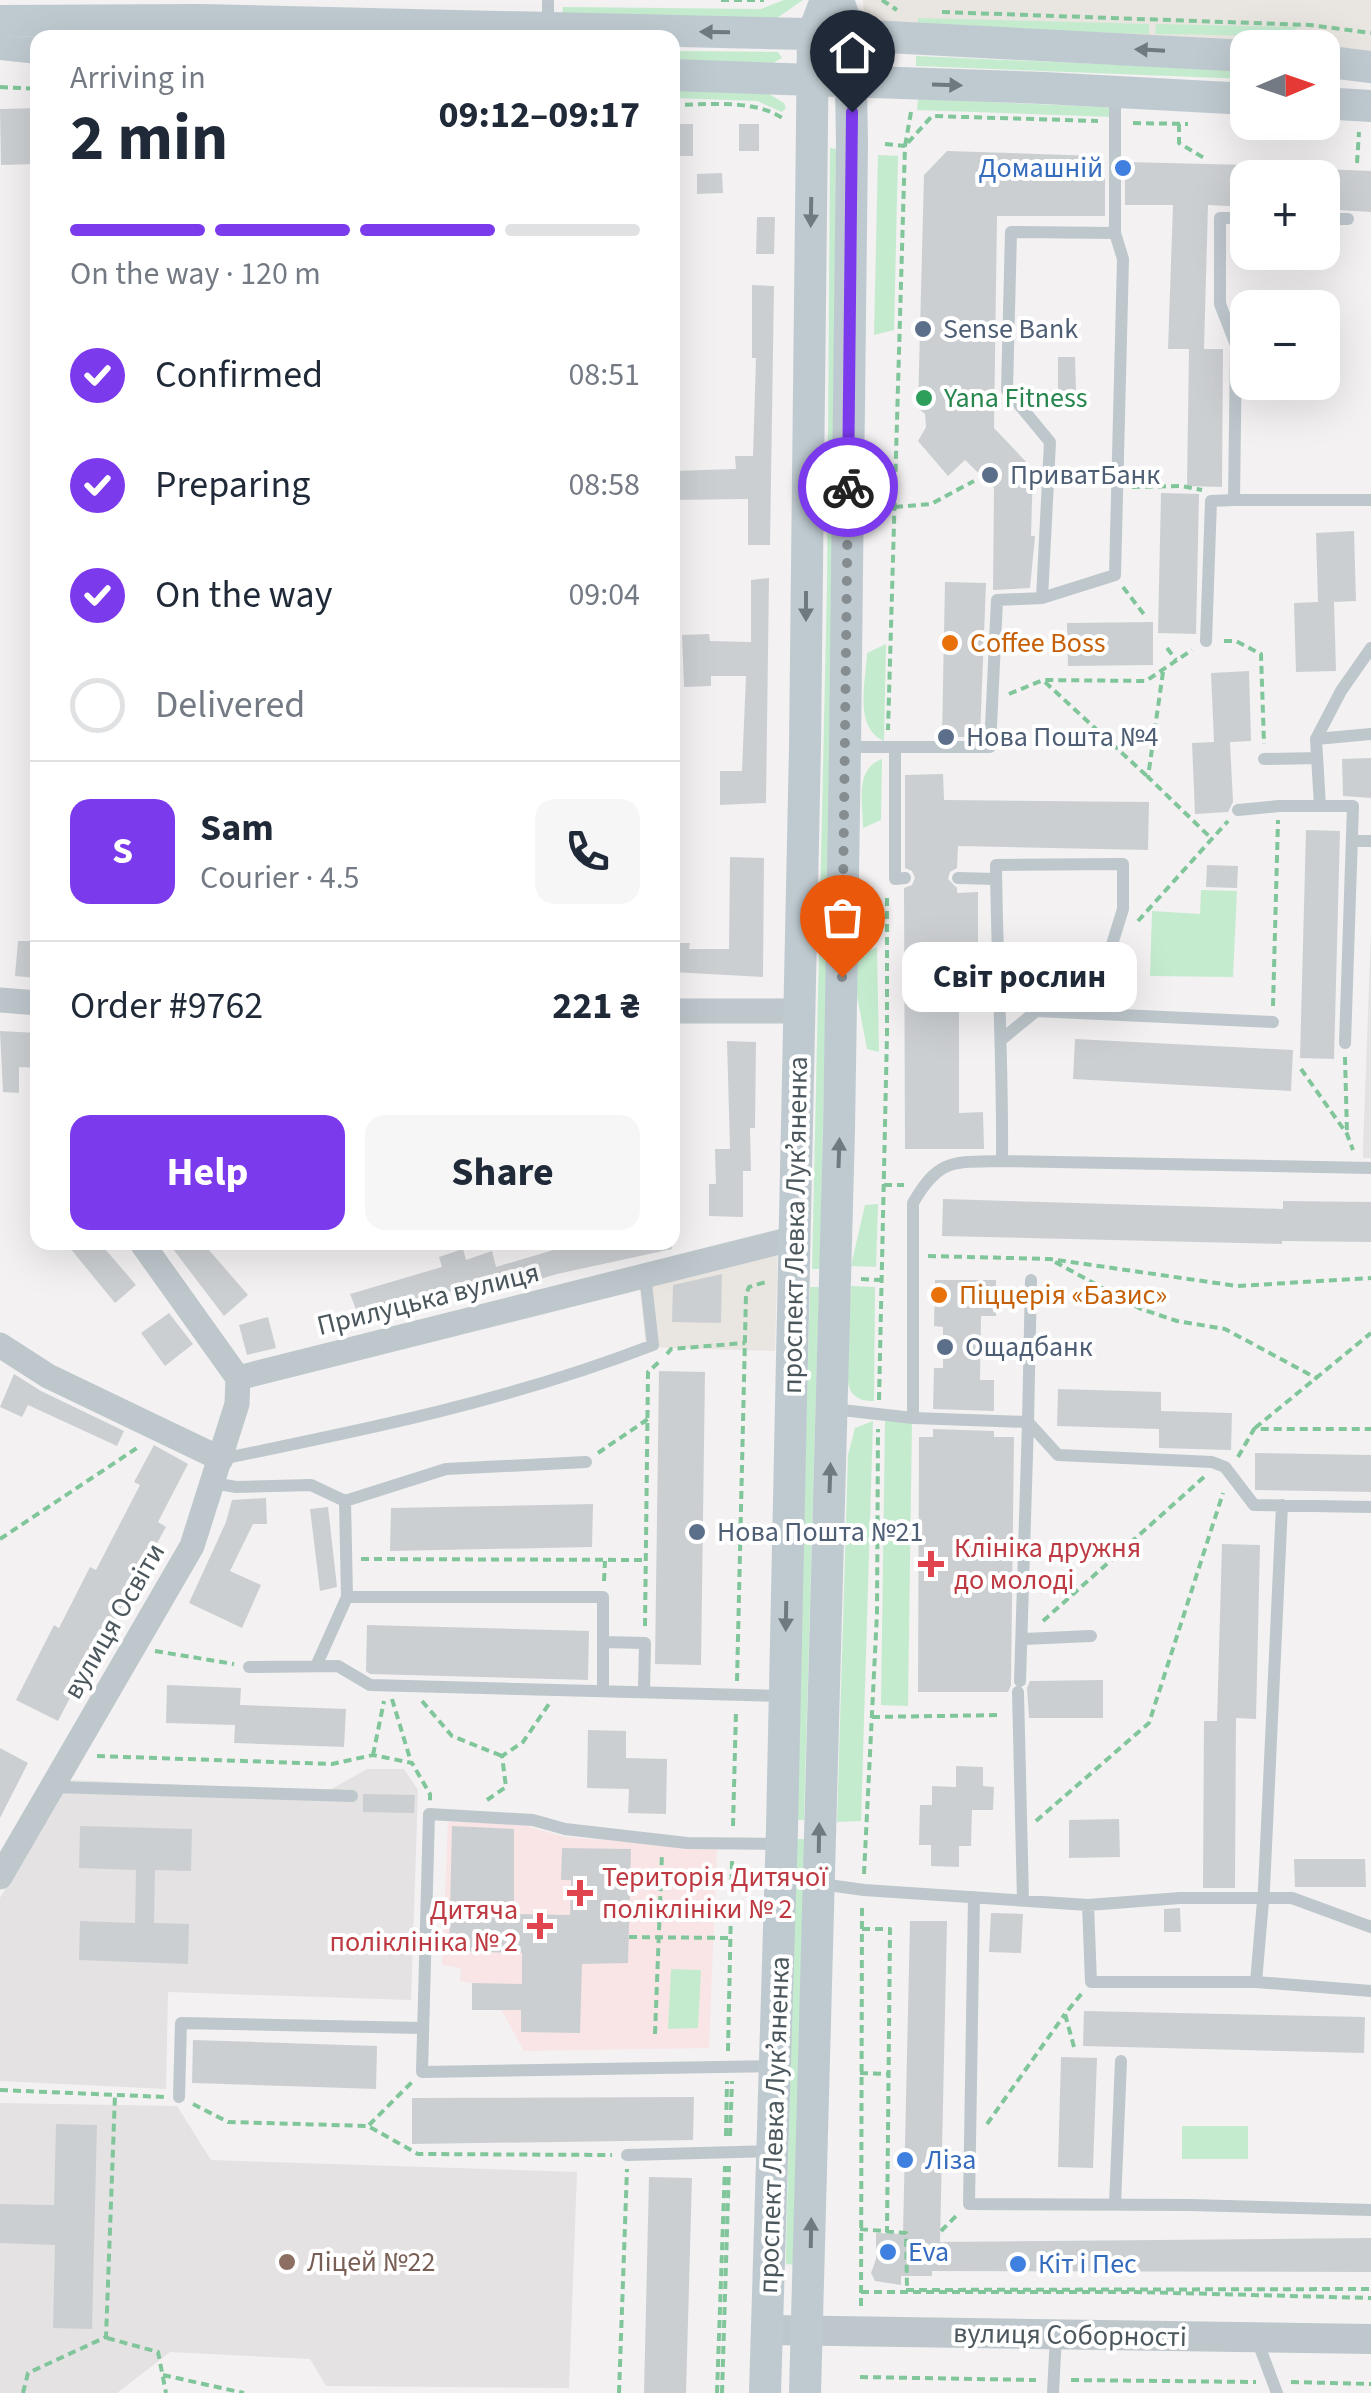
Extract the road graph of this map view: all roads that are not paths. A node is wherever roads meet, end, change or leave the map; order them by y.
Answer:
1 (826, 0) edge
2 (838, 0) edge
3 (548, 15) edge
4 (156, 19) edge
5 (0, 21) edge
6 (813, 34) junction
7 (850, 35) junction
8 (0, 44) edge
9 (30, 47) edge
10 (1230, 55) edge
11 (1340, 63) edge
12 (1371, 67) edge
13 (680, 75) edge
14 (814, 80) junction
15 (851, 81) junction
16 (1115, 92) junction
17 (1230, 98) edge
18 (1340, 109) edge
19 (1365, 117) edge
20 (1230, 218) edge
21 (1340, 219) edge
22 (1348, 219) dead end
23 (1114, 233) junction
24 (1234, 500) junction
25 (1371, 500) edge
26 (1042, 598) junction
27 (1206, 641) road end
28 (1371, 648) edge
29 (1371, 734) edge
30 (1316, 739) junction
31 (845, 747) junction
32 (891, 748) junction
33 (1317, 758) junction
34 (1264, 759) road end
35 (1320, 806) junction
36 (1238, 810) road end
37 (1352, 841) junction
38 (1371, 842) edge
39 (906, 878) dead end
40 (958, 878) dead end
41 (996, 880) junction
42 (0, 1000) edge
43 (30, 1002) edge
44 (680, 1011) edge
45 (799, 1011) junction
46 (1035, 1011) junction
47 (1273, 1022) road end
48 (1002, 1039) junction
49 (1344, 1042) road end
50 (1002, 1161) junction
51 (1366, 1168) edge
52 (794, 1238) junction
53 (146, 1250) edge
54 (644, 1274) junction
55 (1031, 1280) dead end
56 (0, 1345) edge
57 (238, 1378) junction
58 (832, 1408) junction
59 (913, 1418) junction
60 (1028, 1422) junction
61 (586, 1462) road end
62 (217, 1471) junction
63 (345, 1501) junction
64 (1282, 1505) junction
65 (1371, 1507) edge
66 (346, 1597) junction
67 (1091, 1636) dead end
68 (1024, 1638) junction
69 (603, 1642) junction
70 (317, 1664) junction
71 (248, 1667) road end
72 (603, 1690) junction
73 (644, 1690) junction
74 (785, 1696) junction
75 (53, 1787) junction
76 (352, 1796) dead end
77 (782, 1844) junction
78 (7, 1847) edge
79 (0, 1877) edge
80 (819, 1884) junction
81 (1263, 1896) junction
82 (974, 1897) junction
83 (1023, 1900) junction
84 (1088, 1904) junction
85 (1371, 1927) edge
86 (1256, 1982) junction
87 (1371, 1991) edge
88 (422, 2028) junction
89 (1120, 2061) dead end
90 (776, 2066) junction
91 (179, 2097) road end
92 (773, 2151) junction
93 (628, 2156) road end
94 (1114, 2204) junction
95 (1371, 2210) edge
96 (768, 2330) junction
97 (809, 2330) junction
98 (1056, 2334) junction
99 (1256, 2338) junction
100 (1371, 2339) edge
101 (1054, 2384) edge
102 (1272, 2385) edge
103 (765, 2393) edge
104 (805, 2393) edge

1 - 6 main road, проспект Левка Лукʼяненка
2 - 7 main road, проспект Левка Лукʼяненка
3 - 4 main road
6 -> 3 main road
4 - 5 main road
6 - 7 main road
6 - 14 main road, проспект Левка Лукʼяненка
10 -> 7 main road
7 - 15 main road, проспект Левка Лукʼяненка
8 - 9 main road
11 - 12 main road
13 - 14 main road
14 - 15 main road
14 -> 45 main road, проспект Левка Лукʼяненка
15 -> 16 main road
15 - 31 main road, проспект Левка Лукʼяненка
16 - 17 main road
16 - 23 lane
18 - 19 main road
20 - 24 lane
21 - 22 lane
23 - 26 lane
23 - 26 lane
24 - 25 lane
24 - 27 lane
26 - 32 lane
28 - 30 lane
29 - 30 lane
30 - 33 lane
31 - 32 lane
58 -> 31 main road, проспект Левка Лукʼяненка
32 - 39 lane
33 - 34 lane
33 - 35 lane
35 - 36 lane
35 - 37 lane
37 - 38 lane
37 - 49 lane
40 - 41 lane
41 - 46 lane
41 - 48 lane
42 - 43 street
44 - 45 street
45 - 52 main road, проспект Левка Лукʼяненка
46 - 47 lane
46 - 48 lane
48 - 50 lane
50 - 51 lane
50 - 59 lane
52 - 54 street, Прилуцька вулиця
52 -> 74 main road, проспект Левка Лукʼяненка
53 - 57 street
54 - 57 street, Прилуцька вулиця
54 - 62 lane
55 - 60 lane
56 - 62 street
57 - 62 street, вулиця Освіти
58 - 59 lane
80 -> 58 main road, проспект Левка Лукʼяненка
59 - 60 lane
60 - 64 lane
60 - 68 lane
61 - 63 lane
62 - 63 lane
62 - 75 street, вулиця Освіти
63 - 66 lane
64 - 65 lane
64 - 81 lane
66 - 69 lane
66 - 70 lane
67 - 68 lane
68 - 83 lane
69 - 72 lane
69 - 73 lane
70 - 71 lane
70 - 72 lane
72 - 73 lane
73 - 74 lane
74 - 77 main road, проспект Левка Лукʼяненка
75 - 76 lane
75 - 78 street, вулиця Освіти
77 - 88 lane
77 - 90 main road, проспект Левка Лукʼяненка
78 - 79 street, вулиця Освіти
80 - 82 lane
97 -> 80 main road, проспект Левка Лукʼяненка
81 - 84 lane
81 - 85 lane
81 - 86 lane
82 - 83 lane
82 - 94 lane
83 - 84 lane
84 - 86 lane
86 - 87 lane
88 - 90 lane
88 - 91 lane
89 - 94 lane
90 - 92 main road, проспект Левка Лукʼяненка
92 - 93 lane
92 - 96 main road, проспект Левка Лукʼяненка
94 - 95 lane
96 - 97 street, вулиця Соборності
96 - 103 main road, проспект Левка Лукʼяненка
97 - 98 street, вулиця Соборності
97 - 104 main road, проспект Левка Лукʼяненка
98 - 99 street, вулиця Соборності
98 - 101 lane
99 - 100 street, вулиця Соборності
99 - 102 lane

